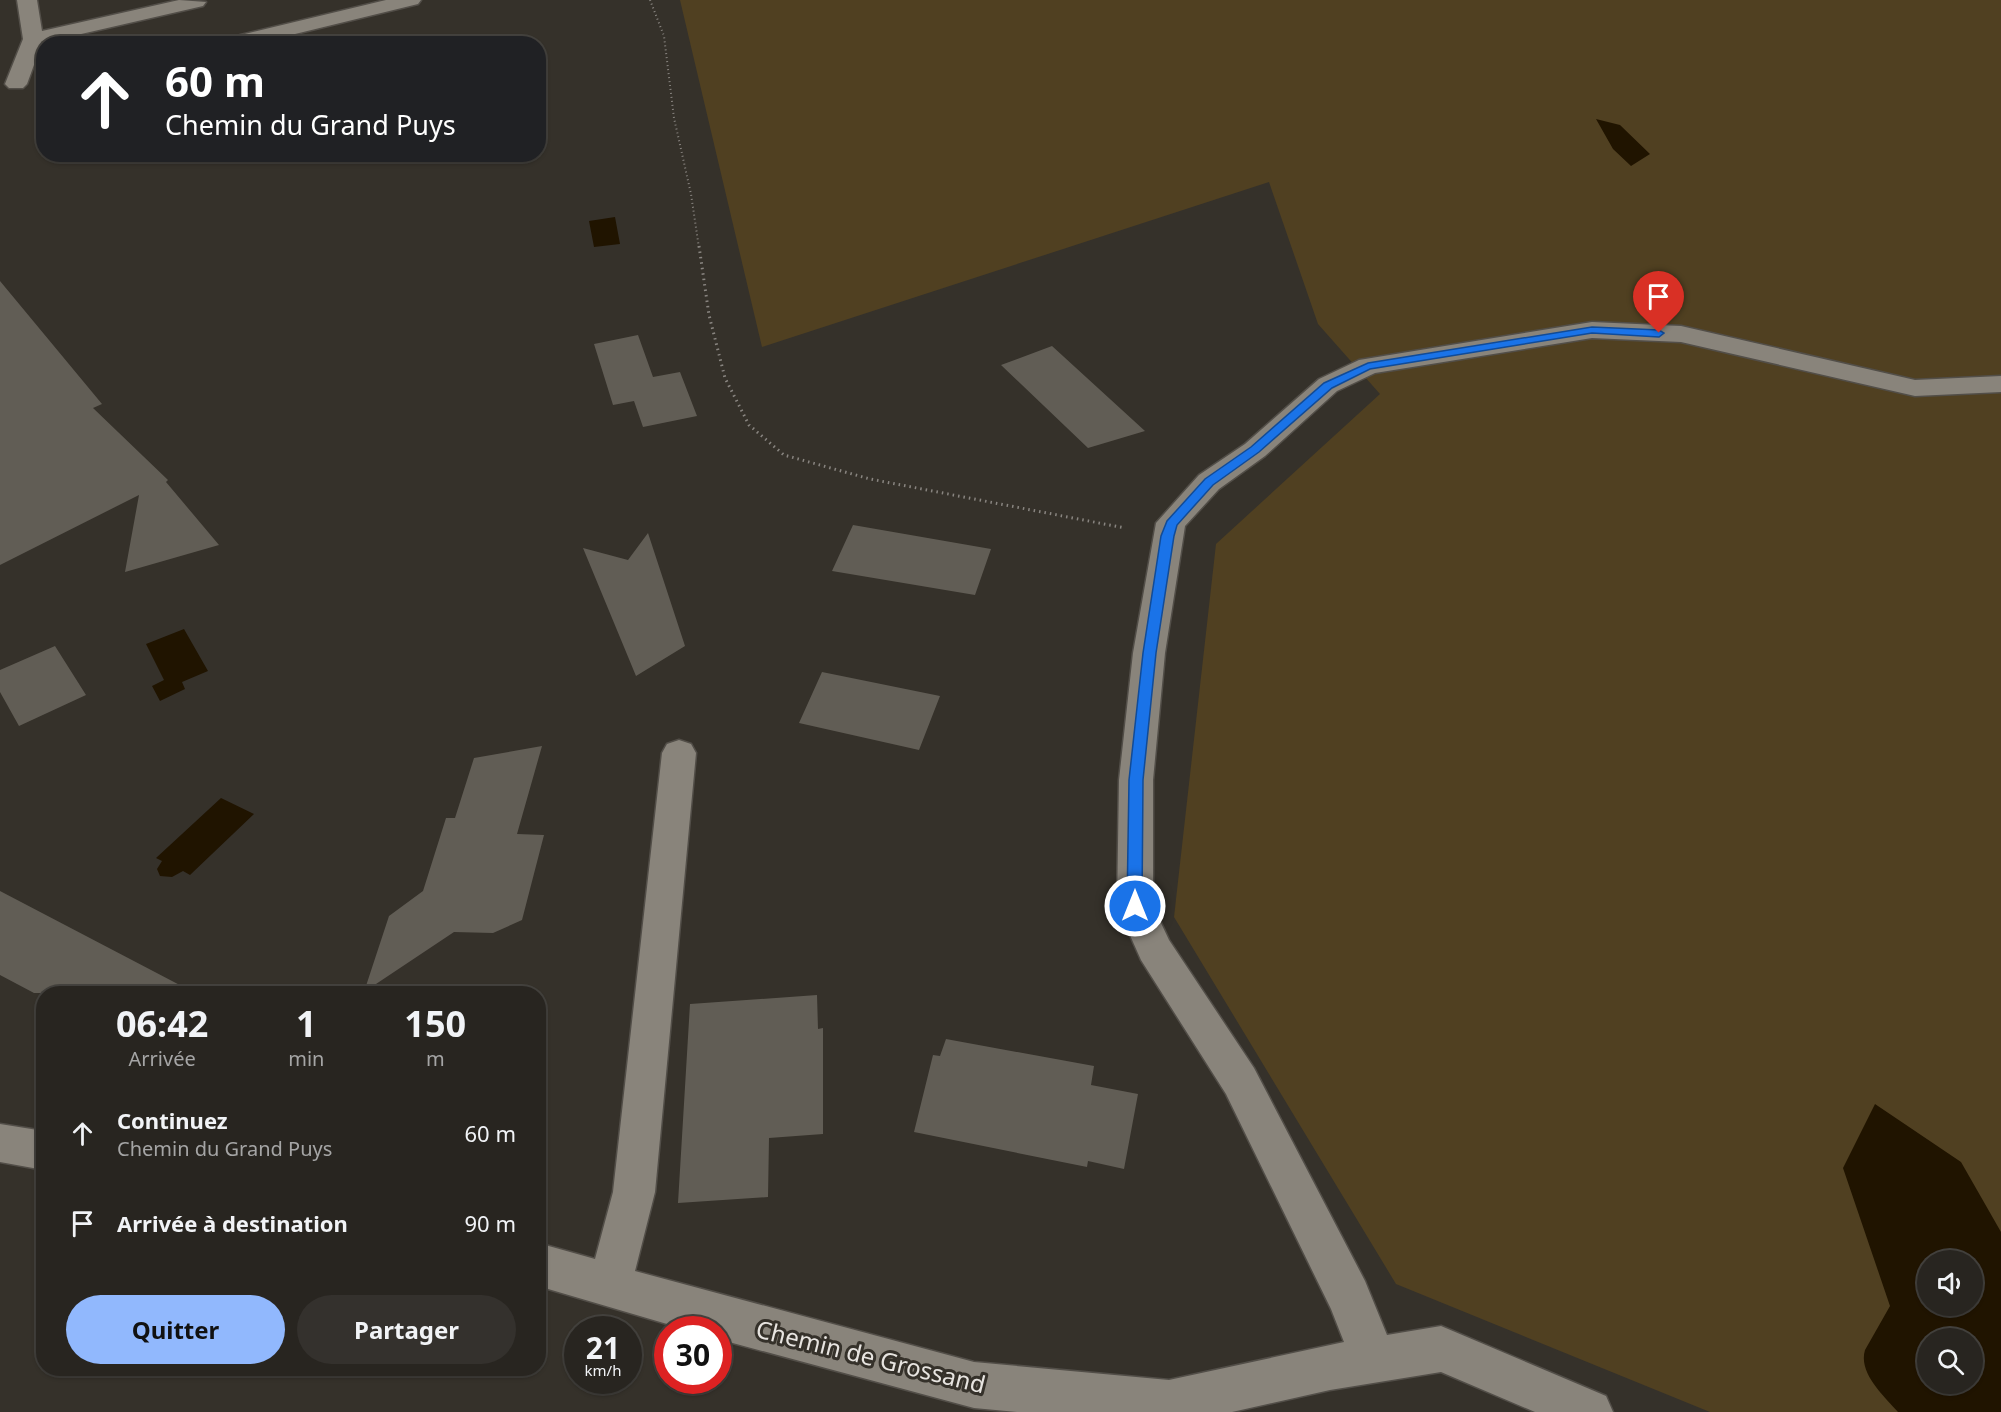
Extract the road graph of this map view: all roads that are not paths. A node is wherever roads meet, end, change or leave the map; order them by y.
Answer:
1 (27, 0) edge
2 (411, 0) edge
3 (196, 2) dead end
4 (46, 36) edge
5 (260, 36) edge
6 (36, 38) edge
7 (33, 39) junction
8 (17, 84) edge
9 (2001, 384) edge
10 (679, 753) dead end
11 (0, 1143) edge
12 (36, 1150) edge
13 (546, 1266) edge
14 (610, 1284) junction
15 (1374, 1360) junction
16 (1590, 1412) edge

1 - 7 street
2 - 5 street
3 - 4 street
6 - 7 street
7 - 8 street
9 - 15 street
10 - 14 street
11 - 12 street
13 - 14 street, Chemin de Grossand
14 - 15 street, Chemin de Grossand
15 - 16 street, Chemin de Grossand

